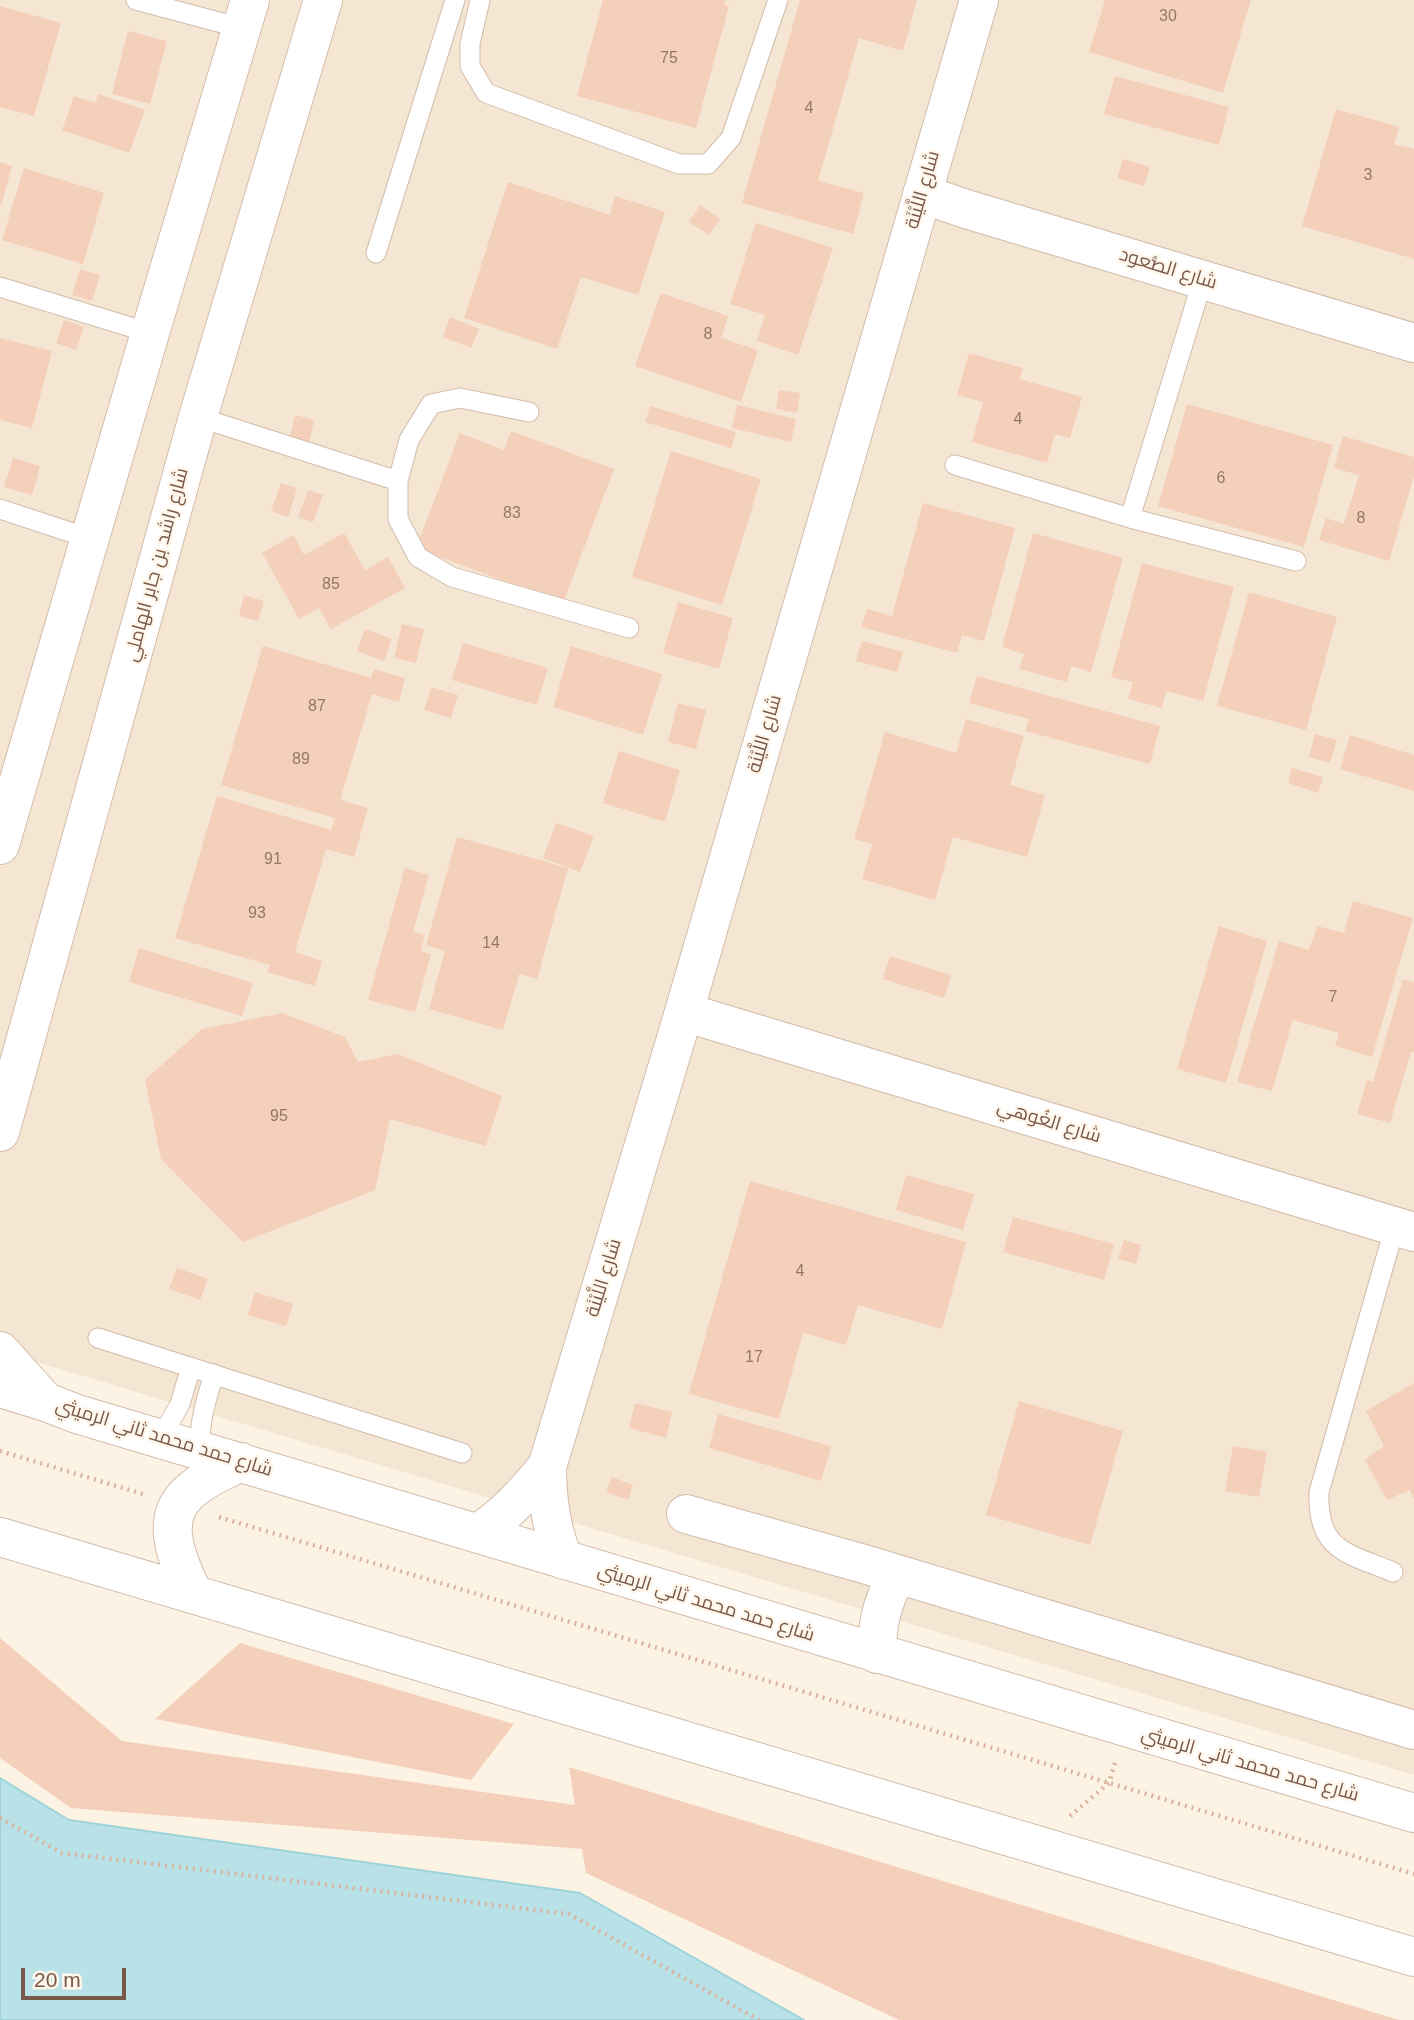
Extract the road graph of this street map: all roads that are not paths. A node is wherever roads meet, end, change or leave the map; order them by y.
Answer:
1 (136, 0) edge
2 (323, 0) edge
3 (455, 0) edge
4 (480, 0) edge
5 (778, 0) edge
6 (979, 0) edge
7 (246, 14) edge
8 (922, 194) junction
9 (376, 253) dead end
10 (1203, 279) junction
11 (0, 287) edge
12 (150, 333) junction
13 (1414, 343) edge
14 (529, 412) dead end
15 (198, 417) junction
16 (956, 465) dead end
17 (398, 481) junction
18 (0, 509) edge
19 (1130, 518) junction
20 (91, 539) junction
21 (1296, 561) dead end
22 (629, 628) dead end
23 (3, 824) edge
24 (684, 1012) junction
25 (0, 1132) edge
26 (1404, 1229) edge
27 (98, 1338) dead end
28 (0, 1351) edge
29 (191, 1367) junction
30 (214, 1374) junction
31 (0, 1388) edge
32 (46, 1402) junction
33 (160, 1438) junction
34 (200, 1450) junction
35 (462, 1453) dead end
36 (241, 1462) junction
37 (547, 1467) junction
38 (686, 1514) dead end
39 (478, 1533) junction
40 (0, 1536) edge
41 (564, 1560) junction
42 (881, 1570) junction
43 (1393, 1573) dead end
44 (193, 1594) junction
45 (838, 1642) junction
46 (877, 1654) junction
47 (1414, 1730) edge
48 (1414, 1813) edge
49 (1414, 1957) edge

1 - 7 lane
2 - 15 street, شارع راشد بن جابر الهاملي
3 - 9 lane
4 - 5 lane
6 - 8 street, شارع اللَّيْنَة
7 - 12 street
8 - 10 street, شارع الصُّعود
8 - 24 street, شارع اللَّيْنَة
10 - 13 street, شارع الصُّعود
10 - 19 lane
11 - 12 lane
12 - 20 street
14 - 17 lane
15 - 17 lane
15 - 25 street, شارع راشد بن جابر الهاملي
16 - 19 lane
17 - 22 lane
18 - 20 lane
19 - 21 lane
20 - 23 street
24 - 26 street, شارع الغُوهي
24 - 37 street, شارع اللَّيْنَة
26 - 43 lane
27 - 29 lane
28 - 32 street
29 - 30 lane
29 - 33 lane
30 - 34 lane
30 - 35 lane
31 - 32 street, شارع حمد محمد ثاني الرميثي
32 - 33 street, شارع حمد محمد ثاني الرميثي
33 - 34 street, شارع حمد محمد ثاني الرميثي
34 - 36 street, شارع حمد محمد ثاني الرميثي
36 - 39 street, شارع حمد محمد ثاني الرميثي
36 - 44 street
37 - 39 street, شارع اللَّيْنَة
37 - 41 street, شارع اللَّيْنَة
38 - 42 street
39 - 41 street, شارع حمد محمد ثاني الرميثي
40 - 44 street
41 - 45 street, شارع حمد محمد ثاني الرميثي
42 - 45 street
42 - 46 street
42 - 47 street
44 - 49 street
45 - 46 street, شارع حمد محمد ثاني الرميثي
46 - 48 street, شارع حمد محمد ثاني الرميثي

